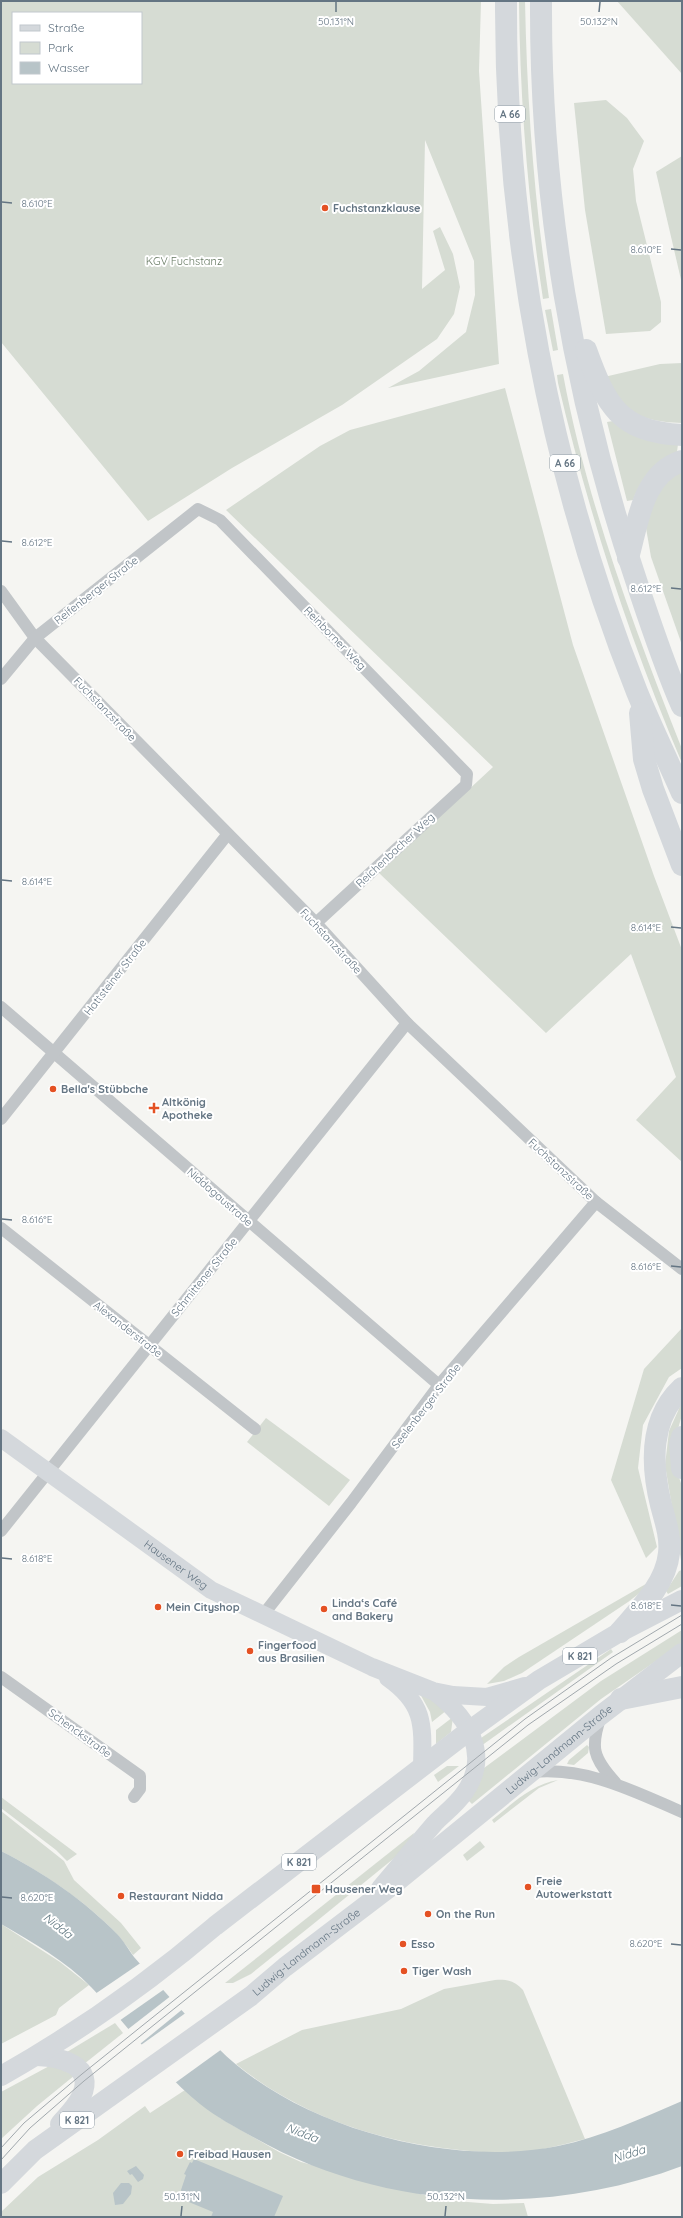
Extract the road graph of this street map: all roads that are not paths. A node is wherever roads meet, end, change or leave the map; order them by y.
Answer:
1 (506, 1) edge
2 (541, 1) edge
3 (564, 288) junction
4 (682, 435) edge
5 (682, 461) edge
6 (198, 509) joint
7 (628, 558) junction
8 (1, 591) edge
9 (36, 638) junction
10 (1, 679) edge
11 (638, 692) junction
12 (682, 706) edge
13 (467, 774) joint
14 (682, 793) edge
15 (227, 835) junction
16 (682, 865) edge
17 (316, 923) junction
18 (1, 1007) edge
19 (407, 1023) junction
20 (54, 1053) junction
21 (1, 1119) edge
22 (596, 1202) junction
23 (249, 1222) junction
24 (1, 1228) edge
25 (682, 1269) edge
26 (148, 1345) junction
27 (439, 1385) junction
28 (682, 1388) edge
29 (255, 1429) dead end
30 (682, 1437) edge
31 (1, 1438) edge
32 (682, 1468) edge
33 (48, 1473) junction
34 (1, 1531) edge
35 (682, 1600) edge
36 (263, 1615) junction
37 (620, 1632) junction
38 (682, 1653) edge
39 (372, 1667) junction
40 (1, 1677) edge
41 (539, 1680) junction
42 (682, 1687) edge
43 (433, 1691) junction
44 (622, 1699) junction
45 (601, 1715) junction
46 (470, 1730) junction
47 (422, 1767) junction
48 (532, 1772) junction
49 (616, 1783) junction
50 (134, 1797) dead end
51 (682, 1812) edge
52 (364, 1907) junction
53 (37, 2056) junction
54 (1, 2076) edge
55 (35, 2150) junction
56 (1, 2184) edge

1 - 11 highway, A 66
2 - 3 highway
3 - 4 highway
3 - 7 highway
5 - 7 highway
6 - 9 street, Reifenberger Straße
6 - 13 street, Reinborner Weg
7 - 12 highway
8 - 9 street, Fuchstanzstraße
9 - 10 street, Reifenberger Straße
9 - 15 street, Fuchstanzstraße
11 - 14 highway, A 66
11 - 16 highway
13 - 17 street, Reichenbacher Weg
15 - 17 street, Fuchstanzstraße
15 - 20 street, Hattsteiner Straße
17 - 19 street, Fuchstanzstraße
18 - 20 street, Niddagaustraße
19 - 22 street, Fuchstanzstraße
19 - 23 street, Schmittener Straße
20 - 21 street, Hattsteiner Straße
20 - 23 street, Niddagaustraße
22 - 25 street, Fuchstanzstraße
22 - 27 street, Seelenberger Straße
23 - 26 street, Schmittener Straße
23 - 27 street, Niddagaustraße
24 - 26 street, Alexanderstraße
26 - 29 street, Alexanderstraße
26 - 33 street, Schmittener Straße
27 - 36 street, Seelenberger Straße
28 - 37 highway
30 - 32 highway
31 - 33 main road, Hausener Weg
33 - 34 street, Schmittener Straße
33 - 36 main road, Hausener Weg
35 - 37 main road, K 821
36 - 39 main road, Hausener Weg
37 - 41 main road, K 821
38 - 44 main road, Ludwig-Landmann-Straße / K 821
39 - 43 main road, Hausener Weg
39 - 47 main road
40 - 50 street, Schenckstraße
41 - 43 main road
41 - 46 main road, K 821
42 - 44 highway
43 - 46 main road
44 - 45 main road, Ludwig-Landmann-Straße / K 821
45 - 48 main road, Ludwig-Landmann-Straße / K 821
45 - 49 street
46 - 47 main road, K 821
46 - 52 main road
47 - 53 main road, K 821
48 - 49 street
48 - 52 main road, Ludwig-Landmann-Straße / K 821
49 - 51 street
52 - 55 main road, Ludwig-Landmann-Straße / K 821
53 - 54 main road, K 821
53 - 55 main road
55 - 56 main road, Ludwig-Landmann-Straße / K 821

